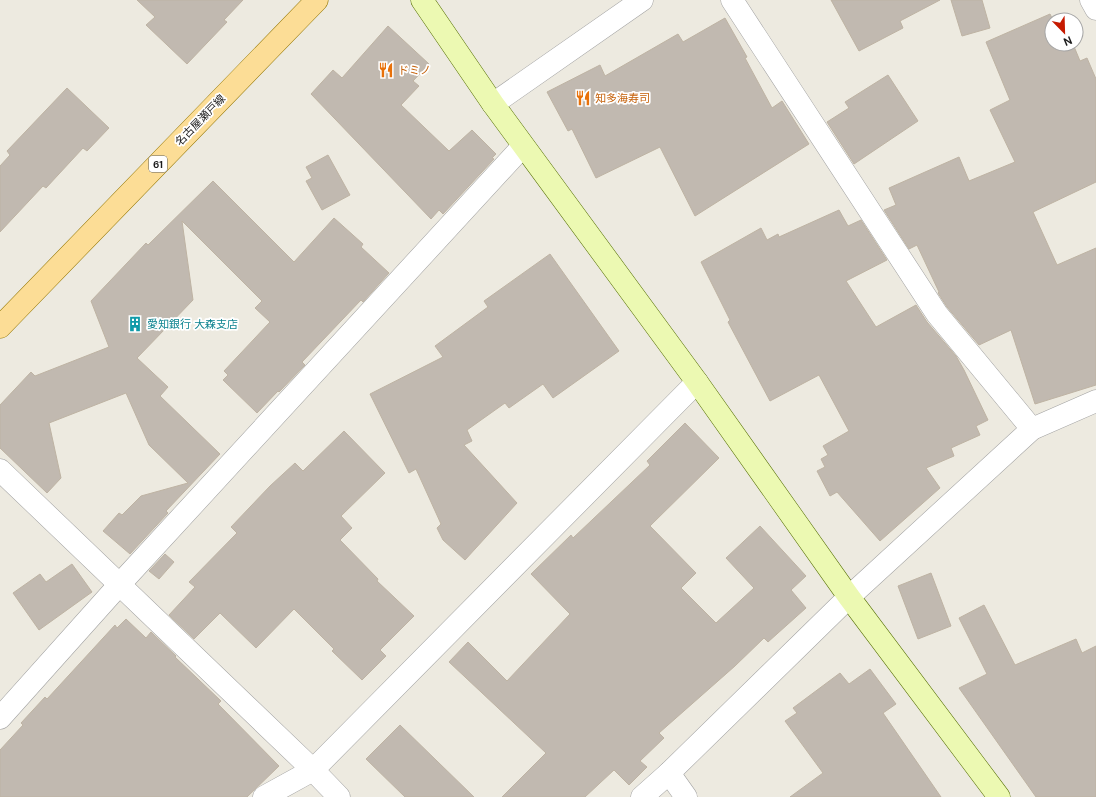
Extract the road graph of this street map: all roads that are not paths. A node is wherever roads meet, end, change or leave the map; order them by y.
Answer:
1 (317, 0) edge
2 (422, 0) edge
3 (642, 0) edge
4 (732, 0) edge
5 (1091, 0) edge
6 (1096, 9) edge
7 (493, 104) junction
8 (523, 146) junction
9 (0, 327) edge
10 (697, 382) junction
11 (1096, 401) edge
12 (1032, 429) junction
13 (0, 470) edge
14 (119, 586) junction
15 (849, 597) junction
16 (0, 718) edge
17 (313, 770) junction
18 (669, 773) junction
19 (264, 797) edge
20 (339, 797) edge
21 (642, 797) edge
22 (686, 797) edge
23 (999, 797) edge

1 - 9 main road, 名古屋瀬戸線 / 61
2 - 7 street
3 - 7 street
4 - 12 street
5 - 6 street
7 - 8 street
8 - 10 street
8 - 14 street
10 - 15 street
10 - 17 street
11 - 12 street
12 - 15 street
13 - 14 street
14 - 16 street
14 - 17 street
15 - 18 street
15 - 23 street
17 - 19 street
17 - 20 street
18 - 21 street
18 - 22 street

